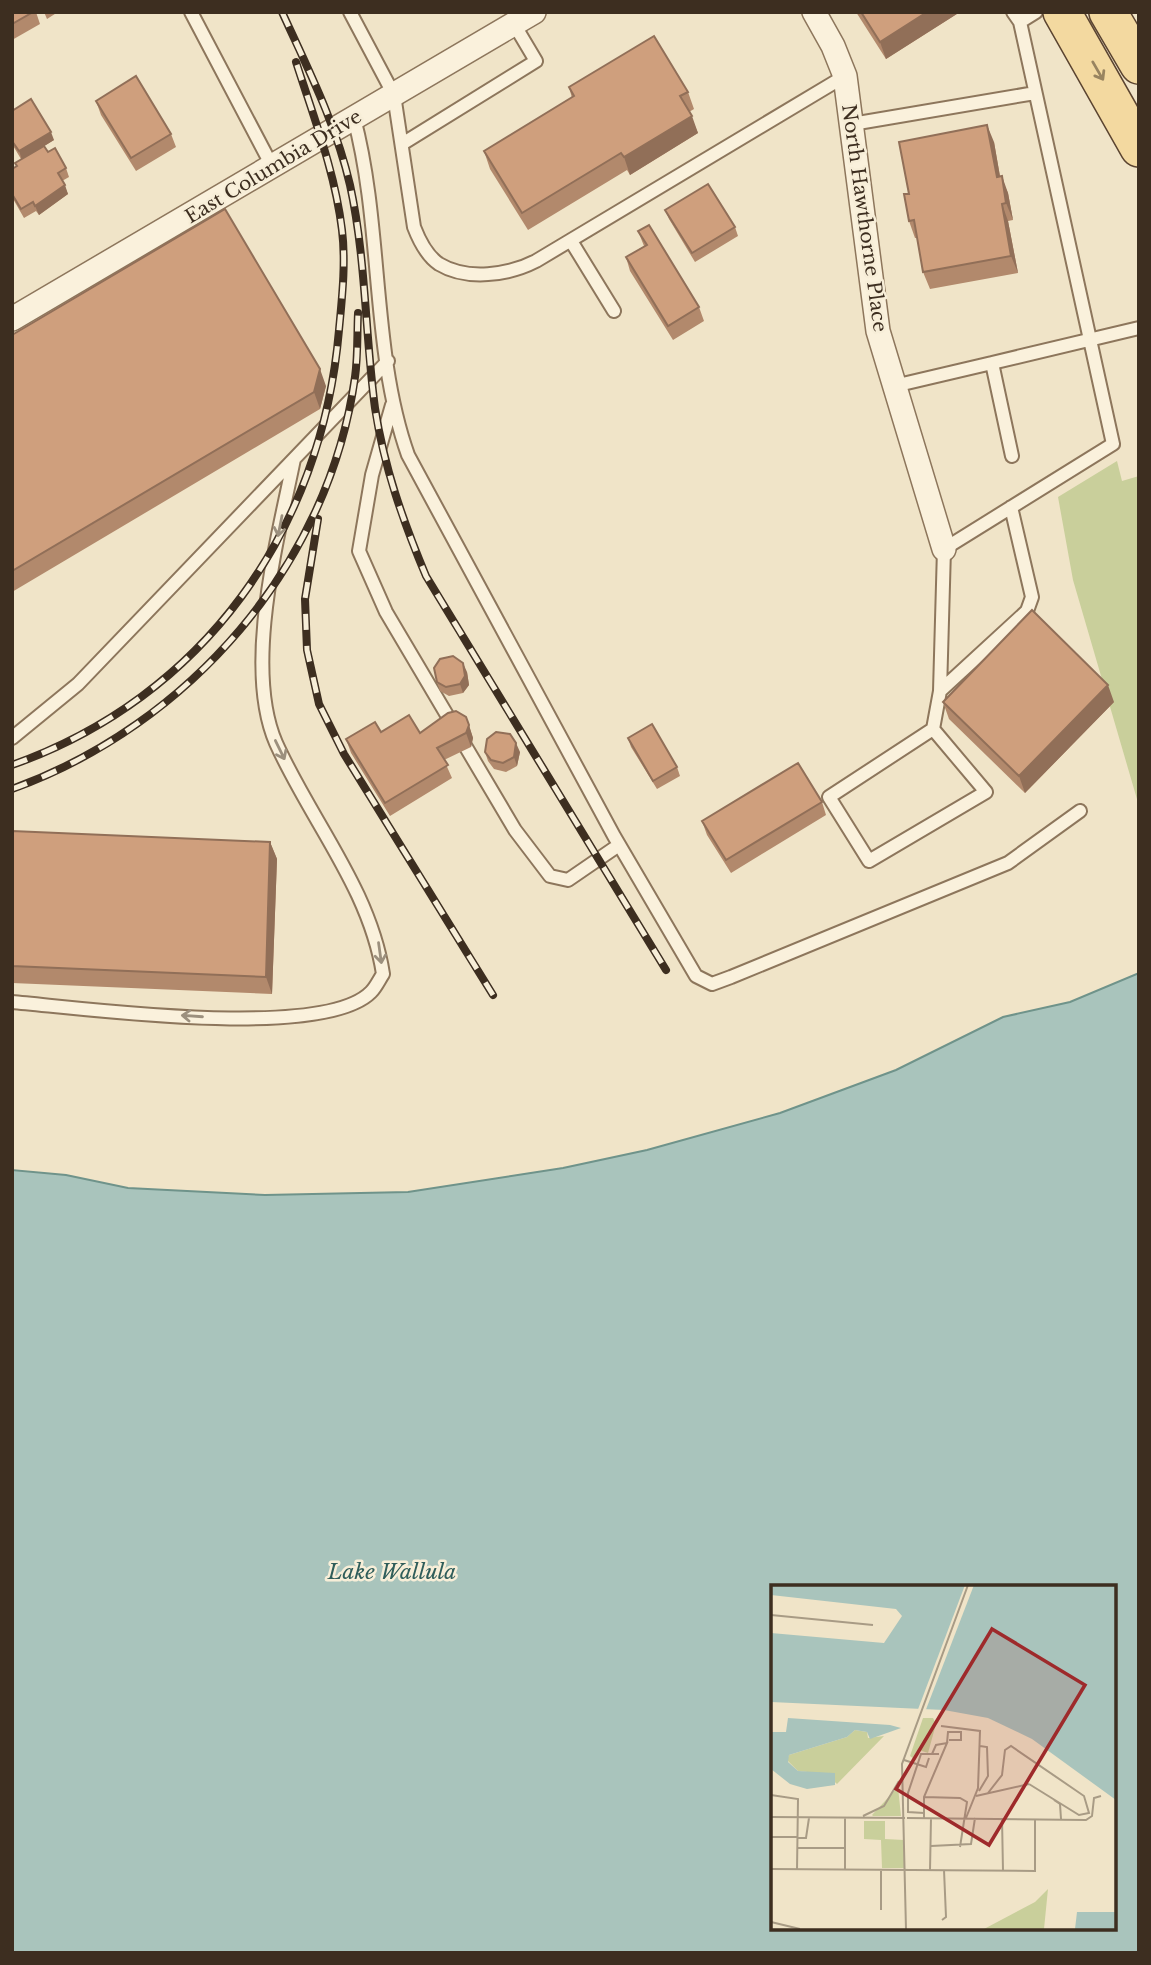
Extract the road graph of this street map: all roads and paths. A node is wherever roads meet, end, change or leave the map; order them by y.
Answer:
1 (191, 12) edge
2 (350, 12) edge
3 (534, 12) edge
4 (814, 12) edge
5 (1036, 12) edge
6 (1062, 12) edge
7 (1108, 12) edge
8 (1016, 17) edge
9 (514, 24) junction
10 (1139, 65) edge
11 (845, 76) junction
12 (1035, 93) junction
13 (394, 95) junction
14 (354, 118) junction
15 (852, 124) junction
16 (402, 144) junction
17 (1139, 149) edge
18 (272, 166) junction
19 (570, 241) junction
20 (17, 311) edge
21 (614, 311) dead end
22 (1139, 328) edge
23 (1088, 340) junction
24 (388, 361) junction
25 (992, 363) junction
26 (894, 386) junction
27 (394, 400) junction
28 (1012, 456) dead end
29 (294, 459) junction
30 (1011, 507) junction
31 (944, 549) junction
32 (940, 691) junction
33 (933, 729) junction
34 (12, 738) edge
35 (1080, 811) dead end
36 (619, 845) junction
37 (12, 1002) edge

1 - 18 lane
2 - 13 lane
3 - 9 street, East Columbia Drive
4 - 11 street, North Hawthorne Place
5 - 8 lane
6 -> 17 main road
7 - 10 main road
8 - 12 lane
9 - 13 street, East Columbia Drive
9 - 16 lane
11 - 15 street, North Hawthorne Place
11 - 19 lane
12 - 15 lane
12 - 23 lane
13 - 14 street, East Columbia Drive
13 - 16 lane
14 - 18 street, East Columbia Drive
14 - 24 lane
15 - 26 street, North Hawthorne Place
16 - 19 lane
18 - 20 street, East Columbia Drive
19 - 21 lane
22 - 23 lane
23 - 25 lane
23 - 30 lane
24 - 27 lane
24 - 29 lane
25 - 26 lane
25 - 28 lane
26 - 31 street, North Hawthorne Place
27 - 36 lane
27 - 36 lane
29 - 34 lane
29 -> 37 lane
30 - 31 lane
30 - 32 lane
31 - 32 lane
32 - 33 lane
33 - 33 lane
35 - 36 lane

